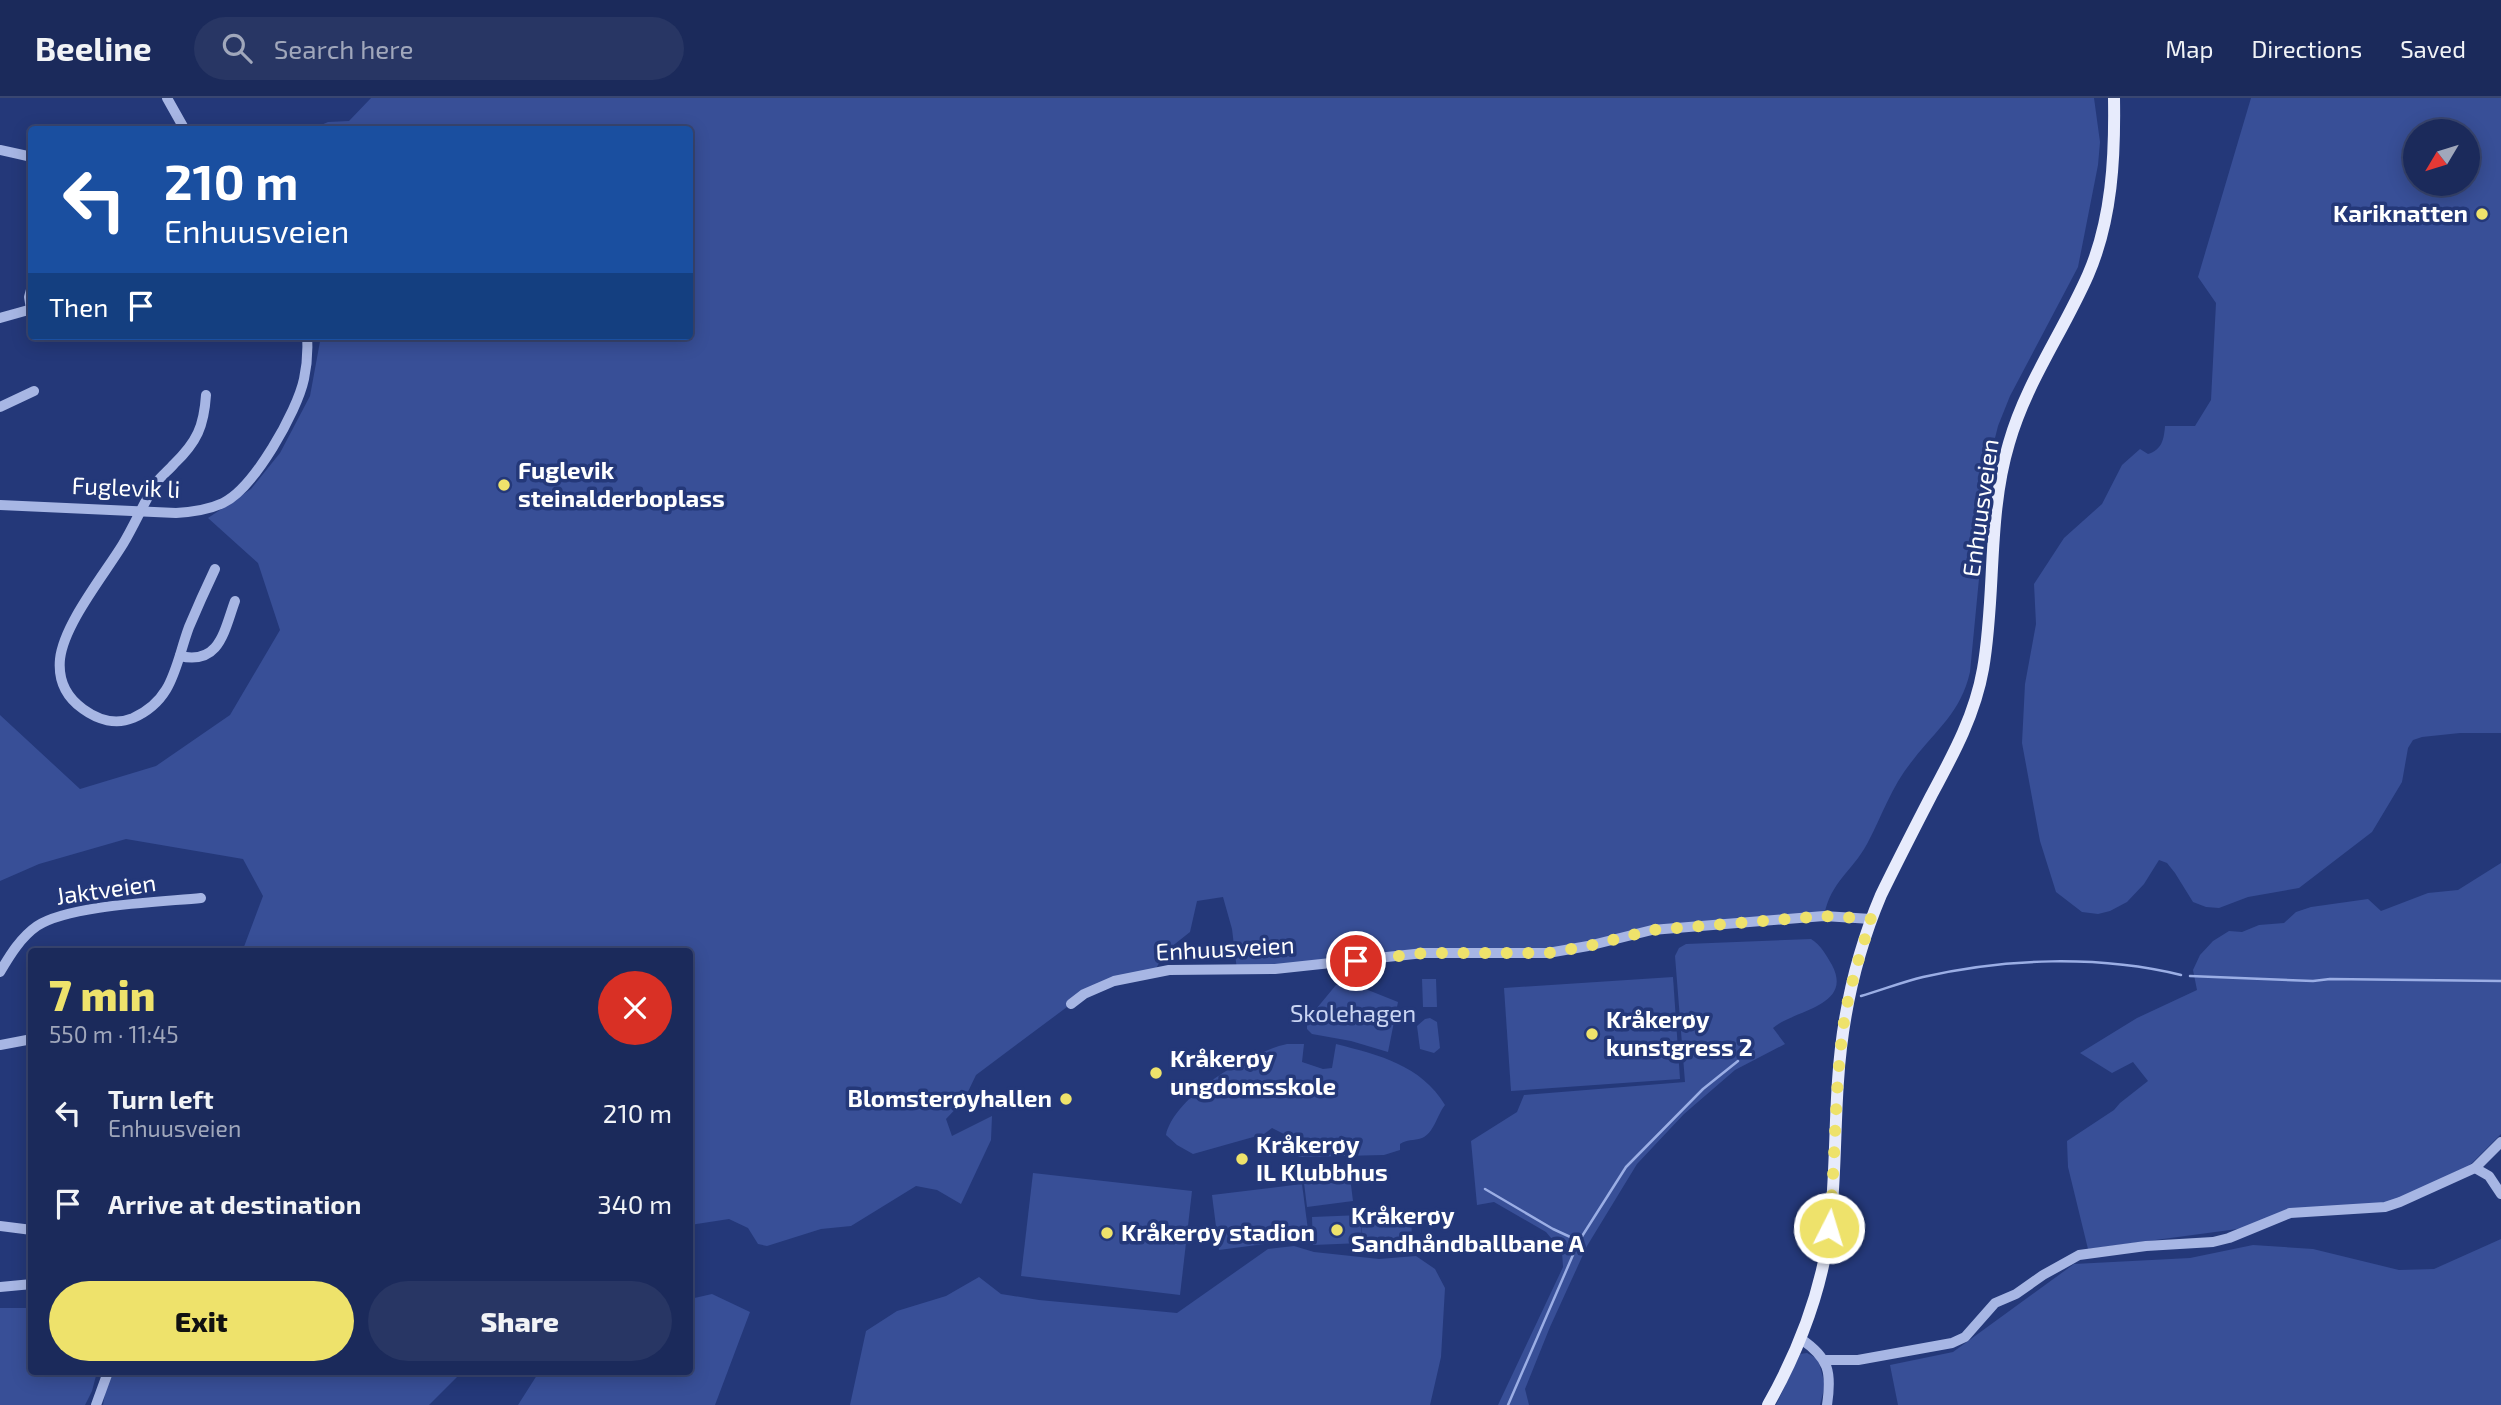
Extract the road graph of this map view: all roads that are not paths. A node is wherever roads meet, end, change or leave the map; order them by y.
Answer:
1 (167, 98) edge
2 (2114, 98) edge
3 (183, 126) edge
4 (0, 150) edge
5 (28, 156) edge
6 (28, 310) edge
7 (0, 317) edge
8 (307, 340) edge
9 (34, 391) dead end
10 (206, 395) dead end
11 (0, 407) edge
12 (0, 505) edge
13 (142, 513) junction
14 (215, 569) dead end
15 (235, 601) dead end
16 (180, 656) junction
17 (201, 898) dead end
18 (1871, 919) junction
19 (0, 972) edge
20 (1071, 1004) dead end
21 (28, 1040) edge
22 (0, 1045) edge
23 (2501, 1142) edge
24 (2476, 1168) junction
25 (2501, 1194) edge
26 (0, 1226) edge
27 (28, 1230) edge
28 (28, 1284) edge
29 (0, 1287) edge
30 (1801, 1339) junction
31 (1825, 1360) junction
32 (107, 1375) edge
33 (96, 1405) edge
34 (1768, 1405) edge
35 (1827, 1405) edge

1 - 3 street
2 - 18 main road, Enhuusveien
4 - 5 street
6 - 7 street
8 - 13 street, Fuglevik li
9 - 11 street
10 - 13 street
12 - 13 street, Fuglevik li
13 - 16 street
14 - 16 street
15 - 16 street
17 - 19 street, Jaktveien
18 - 20 street, Enhuusveien
18 - 30 main road, Enhuusveien
21 - 22 street
23 - 24 street
24 - 25 street
24 - 31 street
26 - 27 street
28 - 29 street
30 - 31 street
30 - 34 main road, Enhuusveien
31 - 35 street
32 - 33 street

